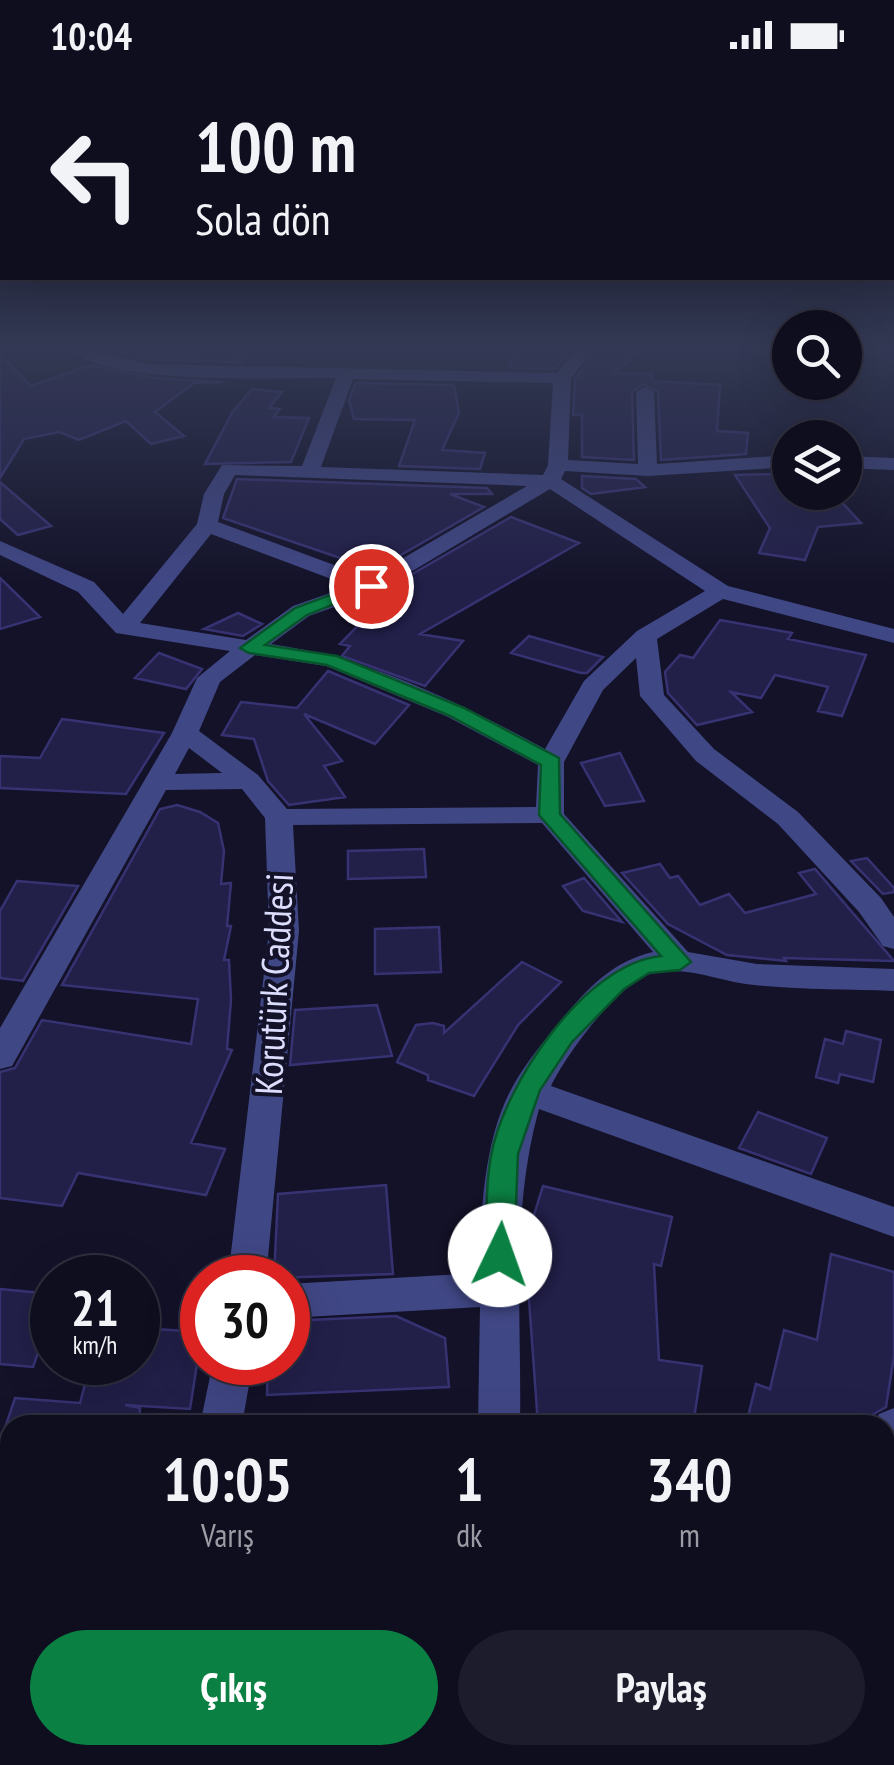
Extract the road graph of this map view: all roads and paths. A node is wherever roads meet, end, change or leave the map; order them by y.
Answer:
1 (326, 427) edge
2 (558, 427) edge
3 (646, 427) edge
4 (772, 462) edge
5 (862, 463) edge
6 (894, 464) edge
7 (648, 470) junction
8 (310, 472) junction
9 (554, 473) junction
10 (207, 525) junction
11 (0, 547) edge
12 (371, 586) junction
13 (720, 591) junction
14 (124, 628) junction
15 (646, 636) junction
16 (894, 636) edge
17 (249, 648) junction
18 (185, 732) junction
19 (552, 762) junction
20 (249, 781) junction
21 (157, 782) junction
22 (550, 815) junction
23 (279, 816) junction
24 (894, 940) edge
25 (680, 962) junction
26 (894, 980) edge
27 (0, 1057) edge
28 (527, 1091) junction
29 (894, 1222) edge
30 (249, 1255) edge
31 (498, 1289) junction
32 (310, 1300) edge
33 (228, 1385) edge
34 (223, 1415) edge
35 (498, 1415) edge

1 - 8 street
2 - 9 street
3 - 7 street
4 - 7 street
5 - 6 street
7 - 9 street
8 - 9 street
8 - 10 street
9 - 12 street
9 - 13 street
10 - 12 street
10 - 14 street
11 - 14 street
12 - 17 street
13 - 15 street
13 - 16 street
14 - 17 street
15 - 19 street
15 - 24 street
17 - 18 street
17 - 19 street
18 - 20 street
18 - 21 street
19 - 22 street
20 - 21 street
20 - 23 street
21 - 27 street
22 - 23 street
22 - 25 street
23 - 30 street, Korutürk Caddesi
25 - 26 street
25 - 28 street
28 - 29 street
28 - 31 street
31 - 32 street
31 - 35 street
33 - 34 street

